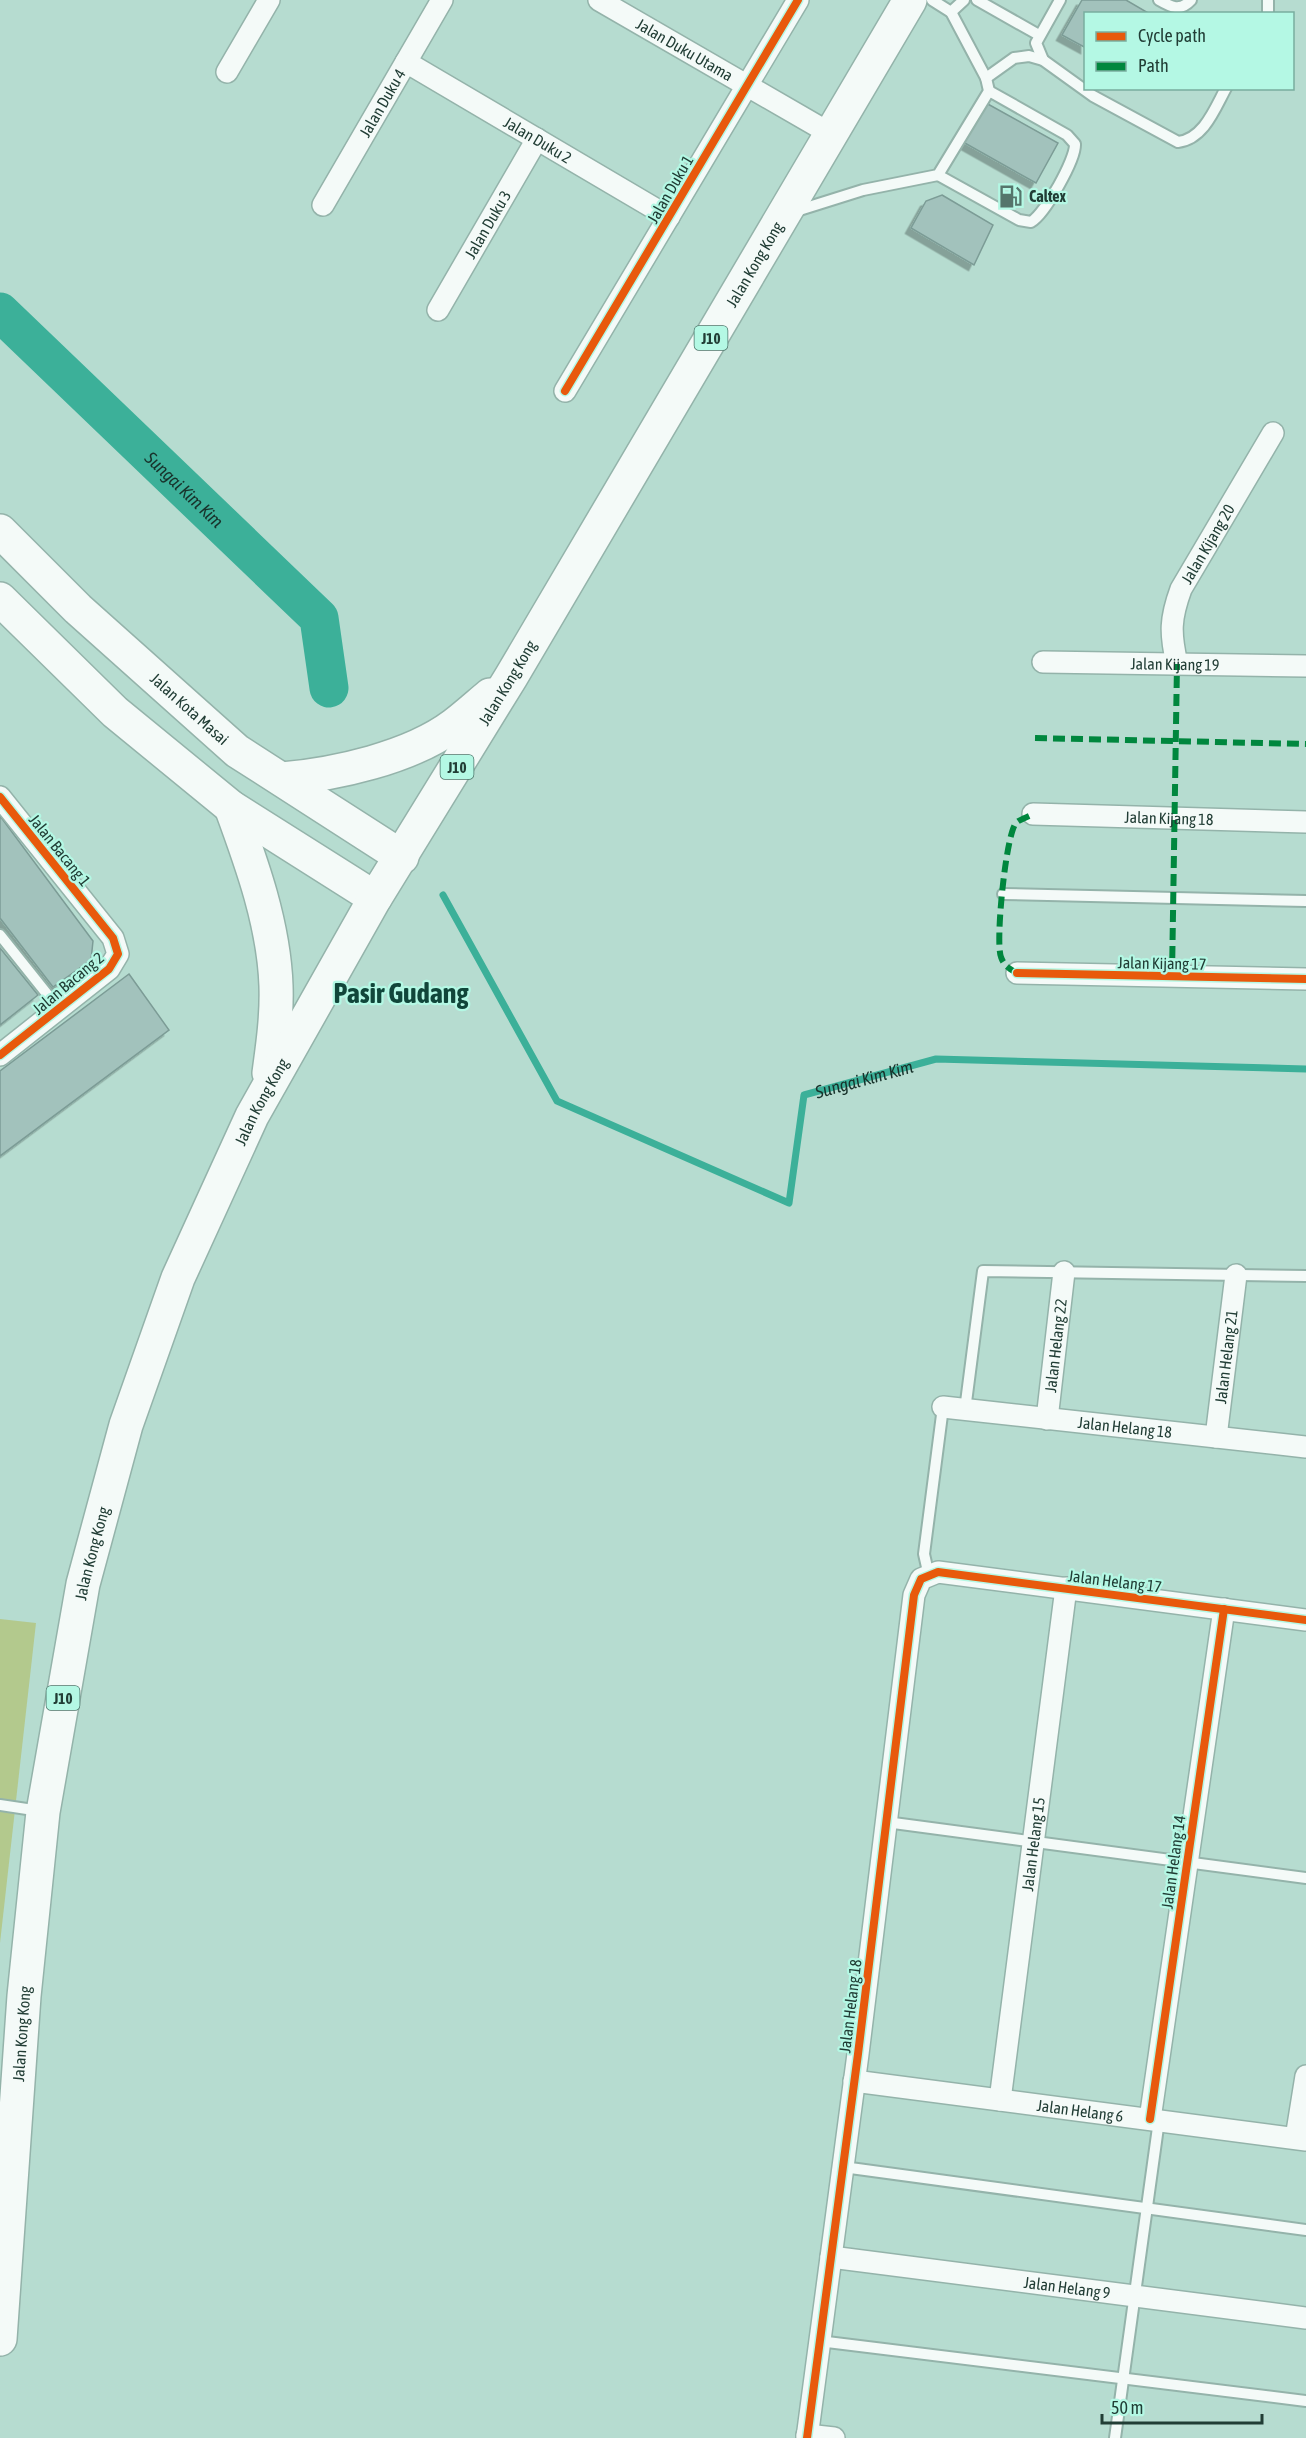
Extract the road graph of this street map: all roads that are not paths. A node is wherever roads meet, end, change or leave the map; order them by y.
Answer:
1 (269, 0) edge
2 (442, 0) edge
3 (599, 0) edge
4 (798, 0) edge
5 (910, 0) edge
6 (932, 0) edge
7 (964, 0) edge
8 (977, 0) edge
9 (1060, 0) edge
10 (1158, 0) edge
11 (1191, 0) edge
12 (951, 12) junction
13 (1039, 35) junction
14 (1043, 60) junction
15 (406, 62) junction
16 (227, 72) dead end
17 (986, 78) junction
18 (746, 85) junction
19 (1084, 90) edge
20 (1085, 90) edge
21 (1225, 90) edge
22 (989, 91) junction
23 (831, 134) junction
24 (537, 139) junction
25 (938, 175) junction
26 (323, 205) dead end
27 (783, 216) junction
28 (669, 217) junction
29 (438, 310) dead end
30 (565, 391) dead end
31 (1273, 433) dead end
32 (0, 531) edge
33 (0, 599) edge
34 (1044, 662) dead end
35 (1177, 664) junction
36 (1306, 666) edge
37 (511, 677) junction
38 (282, 780) junction
39 (0, 797) edge
40 (231, 807) junction
41 (1033, 814) dead end
42 (1306, 822) edge
43 (402, 857) junction
44 (1002, 894) dead end
45 (375, 898) junction
46 (1306, 902) edge
47 (98, 920) joint
48 (0, 935) edge
49 (1017, 973) dead end
50 (1306, 979) edge
51 (59, 1009) junction
52 (0, 1055) edge
53 (267, 1090) junction
54 (1064, 1272) junction
55 (1236, 1275) junction
56 (1306, 1276) edge
57 (943, 1407) joint
58 (965, 1410) junction
59 (1047, 1419) junction
60 (1216, 1437) junction
61 (1306, 1447) edge
62 (925, 1577) junction
63 (1066, 1588) junction
64 (1224, 1609) junction
65 (1306, 1620) edge
66 (0, 1804) edge
67 (43, 1812) junction
68 (886, 1822) junction
69 (1034, 1842) junction
70 (1187, 1863) junction
71 (1306, 1878) edge
72 (1306, 2076) edge
73 (854, 2081) junction
74 (1000, 2100) junction
75 (1154, 2119) junction
76 (1301, 2139) edge
77 (843, 2167) junction
78 (1147, 2206) junction
79 (1306, 2230) edge
80 (831, 2257) junction
81 (1135, 2295) junction
82 (1306, 2318) edge
83 (0, 2339) edge
84 (819, 2341) junction
85 (1124, 2377) junction
86 (1306, 2401) edge
87 (807, 2436) edge
88 (834, 2438) edge
89 (1115, 2438) edge

1 - 16 street
2 - 15 street, Jalan Duku 4
3 - 18 street, Jalan Duku Utama
4 - 18 street, Jalan Duku 1
5 - 23 main road, Jalan Kong Kong / J10
6 - 12 lane
7 - 12 lane
8 - 13 lane
9 - 13 lane
10 - 11 lane
12 - 17 lane
13 - 14 lane
14 - 17 lane
14 - 19 lane
15 - 24 street, Jalan Duku 2
15 - 26 street, Jalan Duku 4
17 - 22 lane
18 - 23 street, Jalan Duku Utama
18 - 28 street, Jalan Duku 1
20 - 21 lane
22 - 25 lane
22 - 25 lane
23 - 27 main road, Jalan Kong Kong / J10
24 - 28 street, Jalan Duku 2
24 - 29 street, Jalan Duku 3
25 - 27 lane
27 - 37 main road, Jalan Kong Kong / J10
28 - 30 street, Jalan Duku 1
31 - 35 street, Jalan Kijang 20
32 - 38 main road, Jalan Kota Masai
33 - 40 main road
34 - 35 street, Jalan Kijang 19
35 - 36 street, Jalan Kijang 19
37 - 38 main road
37 - 43 main road, Jalan Kong Kong / J10
38 - 43 main road, Jalan Kota Masai
39 - 47 street, Jalan Bacang 1
40 - 45 main road
40 - 53 main road
41 - 42 street, Jalan Kijang 18
43 - 45 main road, Jalan Kong Kong / J10
44 - 46 lane
45 - 53 main road, Jalan Kong Kong / J10
47 - 51 street, Jalan Bacang 2
48 - 51 lane
49 - 50 street, Jalan Kijang 17
51 - 52 street, Jalan Bacang 2
53 - 67 main road, Jalan Kong Kong / J10
54 - 55 lane
54 - 58 lane
54 - 59 street, Jalan Helang 22
55 - 56 lane
55 - 60 street, Jalan Helang 21
57 - 58 street, Jalan Helang 18
57 - 62 lane
58 - 59 street, Jalan Helang 18
59 - 60 street, Jalan Helang 18
60 - 61 street, Jalan Helang 18
62 - 63 street, Jalan Helang 17
62 - 68 street, Jalan Helang 18
63 - 64 street, Jalan Helang 17
63 - 69 street, Jalan Helang 15
64 - 65 street, Jalan Helang 17
64 - 70 street, Jalan Helang 14
66 - 67 lane
67 - 83 main road, Jalan Kong Kong / J10
68 - 69 lane
68 - 73 street, Jalan Helang 18
69 - 70 lane
69 - 74 street, Jalan Helang 15
70 - 71 lane
70 - 75 street, Jalan Helang 14
72 - 76 street
73 - 74 street, Jalan Helang 6
73 - 77 street, Jalan Helang 18
74 - 75 street, Jalan Helang 6
75 - 76 street, Jalan Helang 6
75 - 78 lane
77 - 78 lane
77 - 80 street, Jalan Helang 18
78 - 79 lane
78 - 81 lane
80 - 81 street, Jalan Helang 9
80 - 84 street, Jalan Helang 18
81 - 82 street, Jalan Helang 9
81 - 85 lane
84 - 85 lane
84 - 87 street, Jalan Helang 18
85 - 86 lane
85 - 89 lane
87 - 88 street

